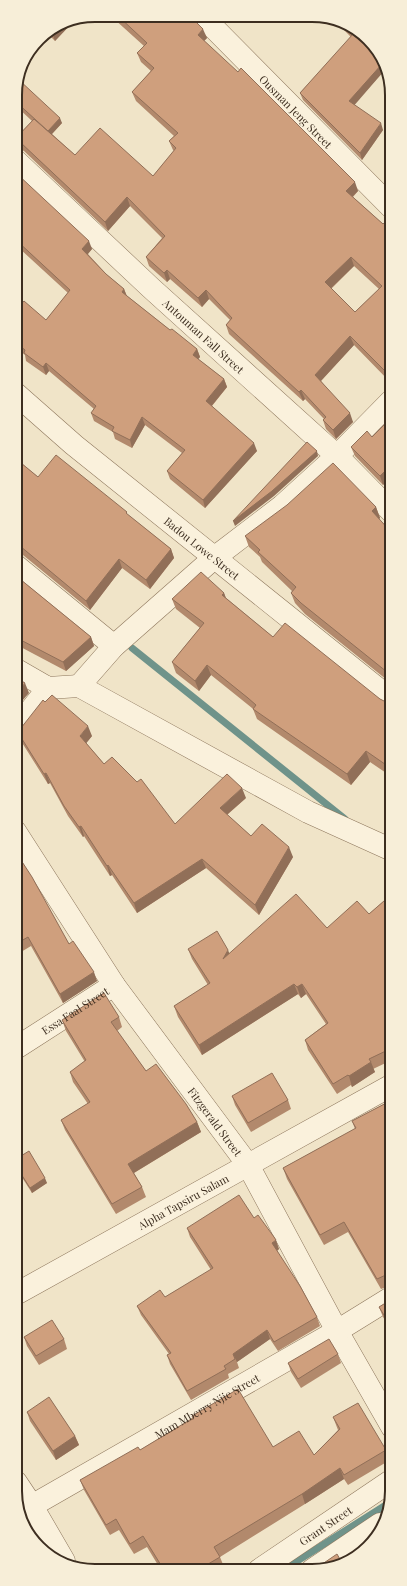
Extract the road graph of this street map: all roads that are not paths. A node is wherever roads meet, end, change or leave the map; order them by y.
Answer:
1 (208, 22) edge
2 (22, 167) edge
3 (385, 201) edge
4 (22, 399) edge
5 (385, 407) edge
6 (337, 456) junction
7 (385, 504) edge
8 (214, 558) junction
9 (22, 571) edge
10 (114, 646) junction
11 (22, 673) edge
12 (79, 686) junction
13 (48, 688) junction
14 (385, 694) edge
15 (22, 721) edge
16 (22, 840) edge
17 (385, 847) edge
18 (114, 984) junction
19 (22, 1044) edge
20 (385, 1089) edge
21 (248, 1165) junction
22 (22, 1291) edge
23 (385, 1301) edge
24 (337, 1331) junction
25 (385, 1415) edge
26 (385, 1485) edge
27 (26, 1509) edge
28 (377, 1526) edge
29 (60, 1555) edge
30 (322, 1563) edge
31 (267, 1564) edge

1 - 3 street, Ousman Jeng Street
2 - 6 street, Antouman Fall Street
4 - 8 street, Badou Lowe Street
5 - 6 street
6 - 7 street, Antouman Fall Street
6 - 8 street
8 - 10 street
8 - 14 street, Badou Lowe Street
9 - 10 street
10 - 12 street
11 - 13 street
12 - 13 street
12 - 17 street
13 - 15 street
16 - 18 street, Fitzgerald Street
18 - 19 street, Essa Faal Street
18 - 21 street, Fitzgerald Street
20 - 21 street, Alpha Tapsiru Salam
21 - 22 street, Alpha Tapsiru Salam
21 - 24 street, Fitzgerald Street
23 - 24 street, Mam Mberry Njie Street
24 - 25 street, Fitzgerald Street
24 - 27 street, Mam Mberry Njie Street
26 - 31 street, Grant Street
27 - 29 street
28 - 30 street

